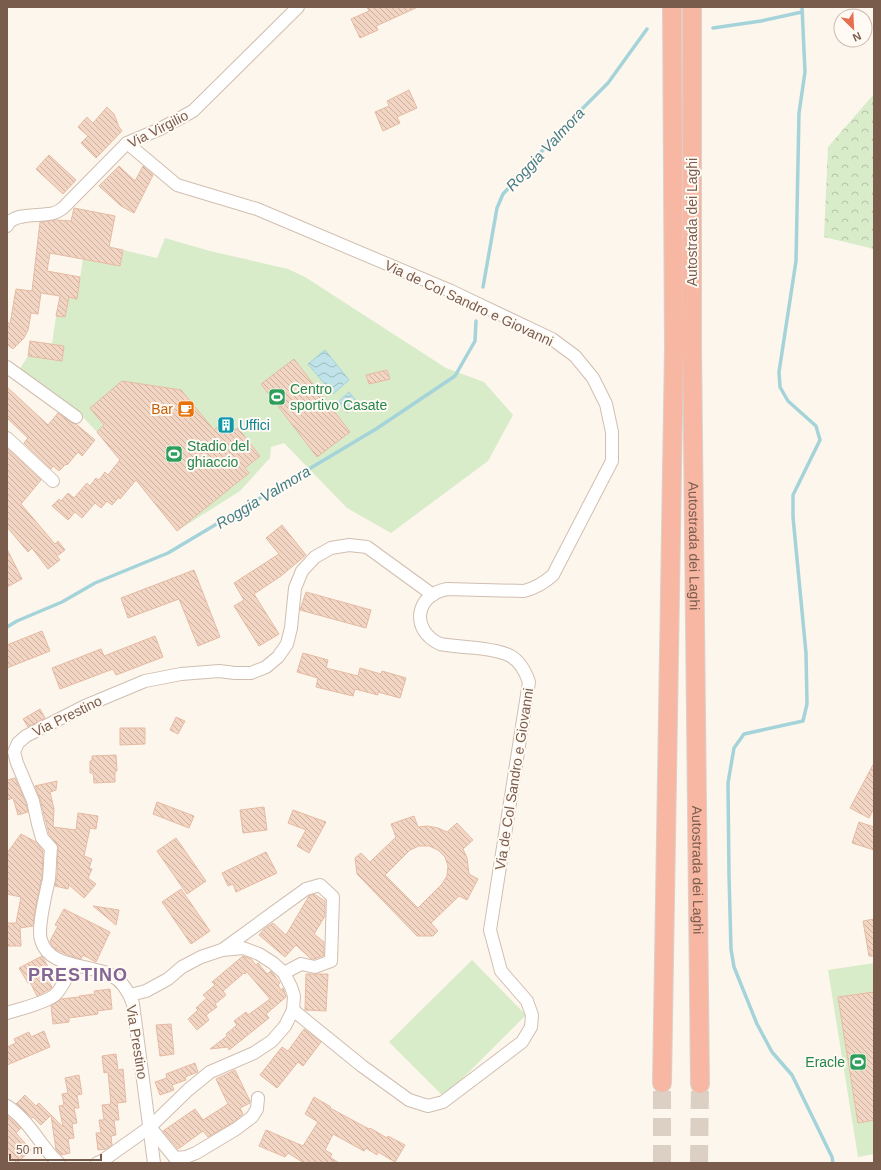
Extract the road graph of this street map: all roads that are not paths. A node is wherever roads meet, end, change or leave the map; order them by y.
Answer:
1 (298, 7) edge
2 (672, 7) edge
3 (692, 7) edge
4 (127, 143) junction
5 (7, 226) edge
6 (7, 367) edge
7 (76, 417) dead end
8 (7, 438) edge
9 (53, 481) dead end
10 (433, 595) junction
11 (222, 950) junction
12 (74, 965) junction
13 (284, 973) junction
14 (130, 995) junction
15 (293, 1010) junction
16 (7, 1013) edge
17 (662, 1083) tunnel mouth
18 (700, 1084) tunnel mouth
19 (258, 1098) dead end
20 (7, 1106) edge
21 (150, 1127) junction
22 (59, 1163) edge
23 (97, 1163) edge
24 (154, 1163) edge

1 - 4 street, Via Virgilio
2 - 17 highway, Autostrada dei Laghi
3 - 18 highway, Autostrada dei Laghi
4 - 5 street, Via Virgilio
4 - 10 street, Via de Col Sandro e Giovanni
6 - 7 street
8 - 9 street
10 - 12 street, Via Prestino
10 - 15 street, Via de Col Sandro e Giovanni
11 - 13 street
11 - 13 street
11 - 14 street
12 - 14 street, Via Prestino
12 - 16 street
13 - 15 street
14 - 21 street, Via Prestino
15 - 21 street
19 - 21 street
20 - 22 street
21 - 23 street
21 - 24 street, Via Prestino

